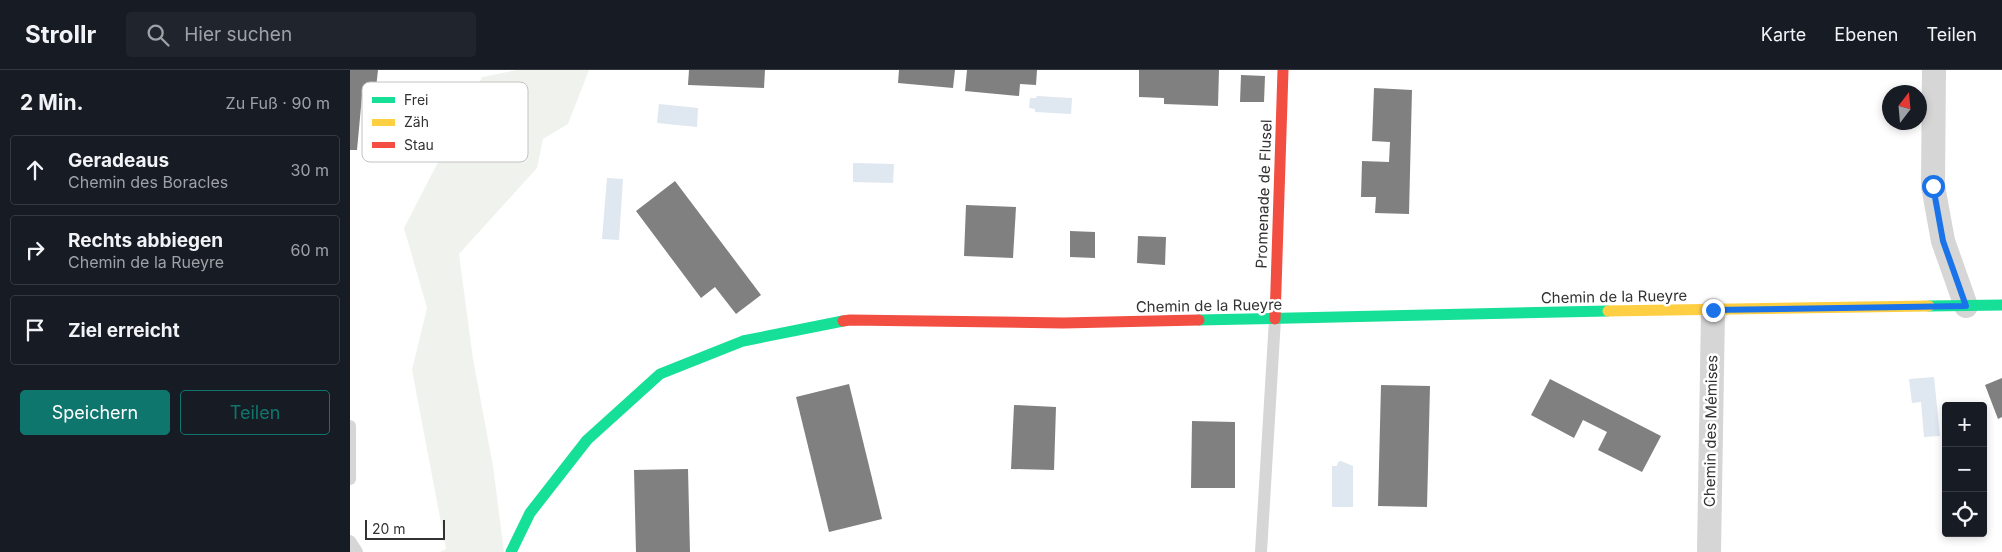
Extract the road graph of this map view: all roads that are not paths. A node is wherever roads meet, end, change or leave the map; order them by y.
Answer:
1 (1283, 70) edge
2 (1934, 70) edge
3 (2002, 305) edge
4 (1966, 306) junction
5 (1713, 310) junction
6 (1275, 319) junction
7 (350, 426) edge
8 (350, 479) edge
9 (350, 541) edge
10 (357, 552) edge
11 (511, 552) edge
12 (1261, 552) edge
13 (1709, 552) edge

1 - 6 street, Promenade de Flusel
2 - 4 street
3 - 4 street, Chemin de la Rueyre
4 - 5 street, Chemin de la Rueyre
5 - 6 street, Chemin de la Rueyre
5 - 13 street, Chemin des Mémises
6 - 11 street, Chemin de la Rueyre
6 - 12 lane
7 - 8 lane
9 - 10 lane

